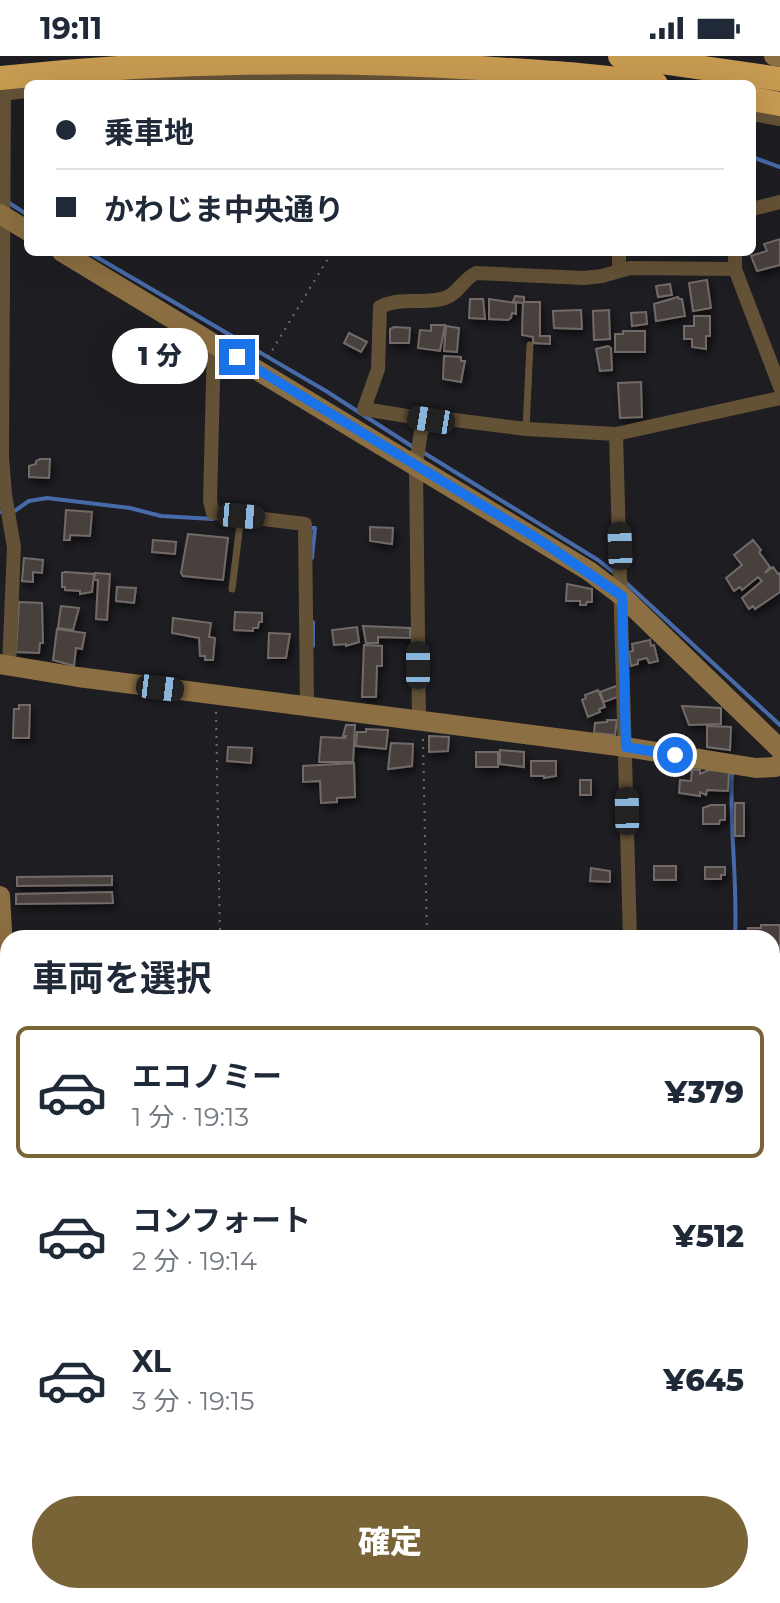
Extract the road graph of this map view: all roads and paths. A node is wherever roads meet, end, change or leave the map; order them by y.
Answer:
1 (209, 56) edge
2 (619, 56) edge
3 (774, 56) edge
4 (780, 57) edge
5 (780, 79) edge
6 (53, 80) edge
7 (196, 80) edge
8 (214, 80) edge
9 (425, 80) edge
10 (616, 80) edge
11 (620, 80) edge
12 (24, 84) edge
13 (1, 88) edge
14 (24, 91) edge
15 (756, 100) edge
16 (780, 104) edge
17 (756, 115) edge
18 (780, 119) edge
19 (780, 202) edge
20 (756, 208) edge
21 (2, 215) edge
22 (24, 229) edge
23 (330, 256) edge
24 (619, 256) edge
25 (735, 256) edge
26 (92, 260) edge
27 (735, 269) junction
28 (619, 271) junction
29 (214, 343) junction
30 (530, 345) dead end
31 (260, 371) junction
32 (780, 387) edge
33 (780, 398) edge
34 (431, 420) junction
35 (526, 429) junction
36 (616, 434) junction
37 (418, 455) junction
38 (241, 516) junction
39 (620, 583) junction
40 (232, 589) dead end
41 (5, 665) edge
42 (215, 695) junction
43 (307, 707) junction
44 (420, 722) junction
45 (626, 747) junction
46 (780, 749) edge
47 (780, 763) edge
48 (0, 896) edge
49 (3, 930) edge
50 (220, 930) edge
51 (427, 930) edge
52 (630, 930) edge

1 - 7 street
2 - 5 highway
2 - 11 street
3 - 4 street
6 - 10 highway, bridge
8 - 9 street
12 - 13 highway, bridge
13 - 14 street
13 - 21 street
15 - 16 highway
17 - 18 street
19 - 20 street
21 - 22 street
21 - 41 street
23 - 31 path
24 - 28 street
25 - 27 street
26 - 29 street
27 - 28 street
27 - 32 street
28 - 34 street
29 - 31 street
29 - 38 street
30 - 35 lane
31 - 37 street
33 - 36 street
34 - 35 street
34 - 37 street
35 - 36 street
36 - 39 street
37 - 39 street
37 - 44 street
38 - 40 lane
38 - 43 street
39 - 45 street
39 - 46 street
41 - 42 street
42 - 43 street
42 - 50 path
43 - 44 street
44 - 45 street
44 - 51 path
45 - 47 street
45 - 52 street
48 - 49 street

